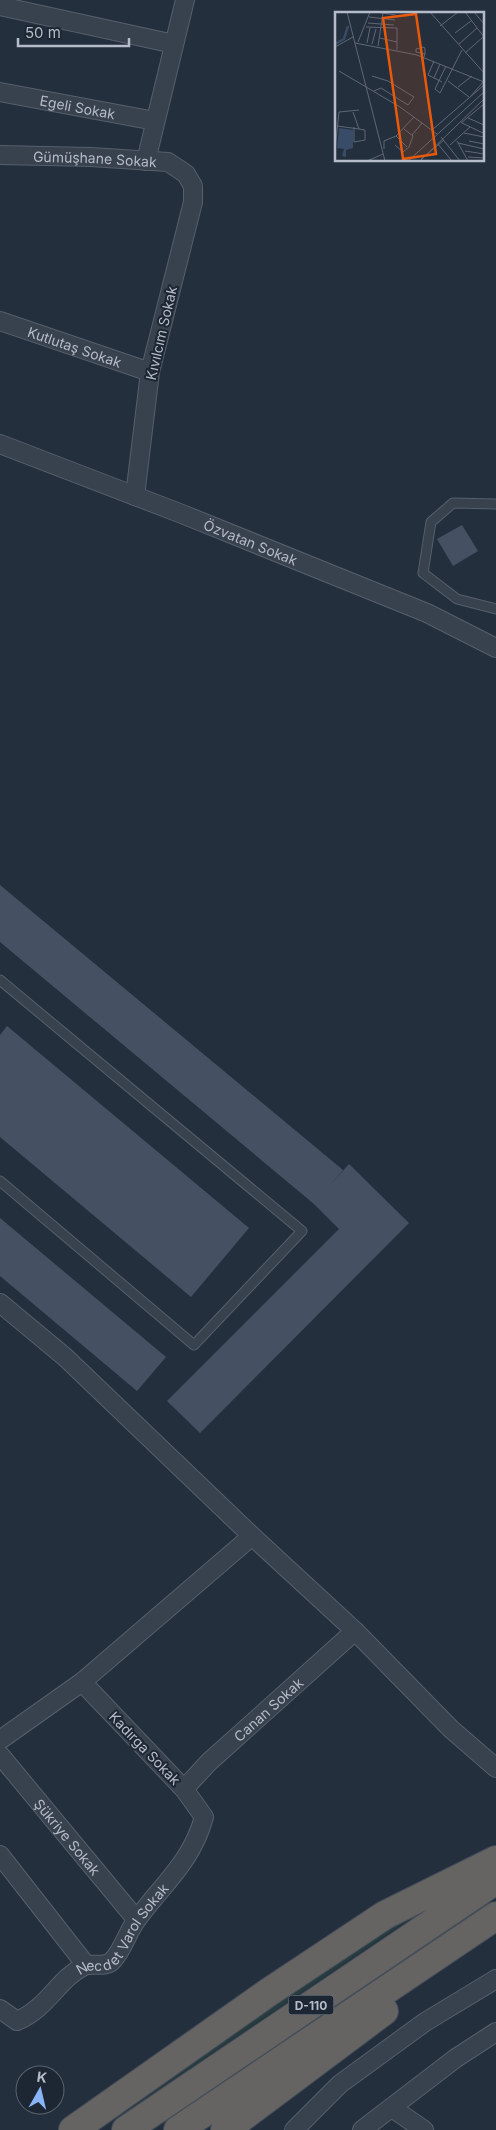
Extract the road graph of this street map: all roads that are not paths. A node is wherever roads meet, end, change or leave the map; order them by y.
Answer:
1 (185, 0) edge
2 (0, 6) edge
3 (174, 44) junction
4 (0, 92) edge
5 (155, 120) junction
6 (0, 155) edge
7 (146, 161) junction
8 (186, 174) joint
9 (0, 321) edge
10 (150, 372) junction
11 (0, 444) edge
12 (135, 496) junction
13 (496, 504) edge
14 (496, 609) edge
15 (496, 648) edge
16 (0, 980) edge
17 (0, 1181) edge
18 (0, 1303) edge
19 (252, 1536) junction
20 (356, 1631) junction
21 (82, 1682) junction
22 (0, 1740) edge
23 (0, 1755) edge
24 (494, 1764) edge
25 (184, 1789) junction
26 (204, 1817) joint
27 (0, 1855) edge
28 (496, 1860) edge
29 (496, 1880) edge
30 (496, 1916) edge
31 (136, 1919) junction
32 (496, 1926) edge
33 (86, 1965) junction
34 (496, 1979) edge
35 (0, 2009) edge
36 (496, 2032) edge
37 (392, 2108) junction
38 (73, 2130) edge
39 (126, 2130) edge
40 (178, 2130) edge
41 (225, 2130) edge
42 (294, 2130) edge
43 (362, 2130) edge
44 (424, 2130) edge

1 - 3 street
2 - 3 street
3 - 5 street
4 - 5 street, Egeli Sokak
5 - 7 street
6 - 7 street, Gümüşhane Sokak
7 - 8 street, Gümüşhane Sokak
8 - 10 street, Kıvılcım Sokak
9 - 10 street, Kutlutaş Sokak
10 - 12 street, Kıvılcım Sokak
11 - 12 street, Özvatan Sokak
12 - 15 street, Özvatan Sokak
13 - 14 lane
16 - 17 lane
18 - 19 street
19 - 20 street
19 - 21 street
20 - 24 street
20 - 25 street, Canan Sokak
21 - 22 street
21 - 25 street, Kadırga Sokak
23 - 31 street, Şükriye Sokak
25 - 26 street, Kadırga Sokak
26 - 31 street, Necdet Varol Sokak
27 - 33 street
28 - 38 highway
29 - 39 highway, D-110
30 - 40 highway, D-110
31 - 33 street, Necdet Varol Sokak
32 - 41 highway
33 - 35 street, Necdet Varol Sokak
34 - 42 street
36 - 37 street
37 - 43 street
37 - 44 street

